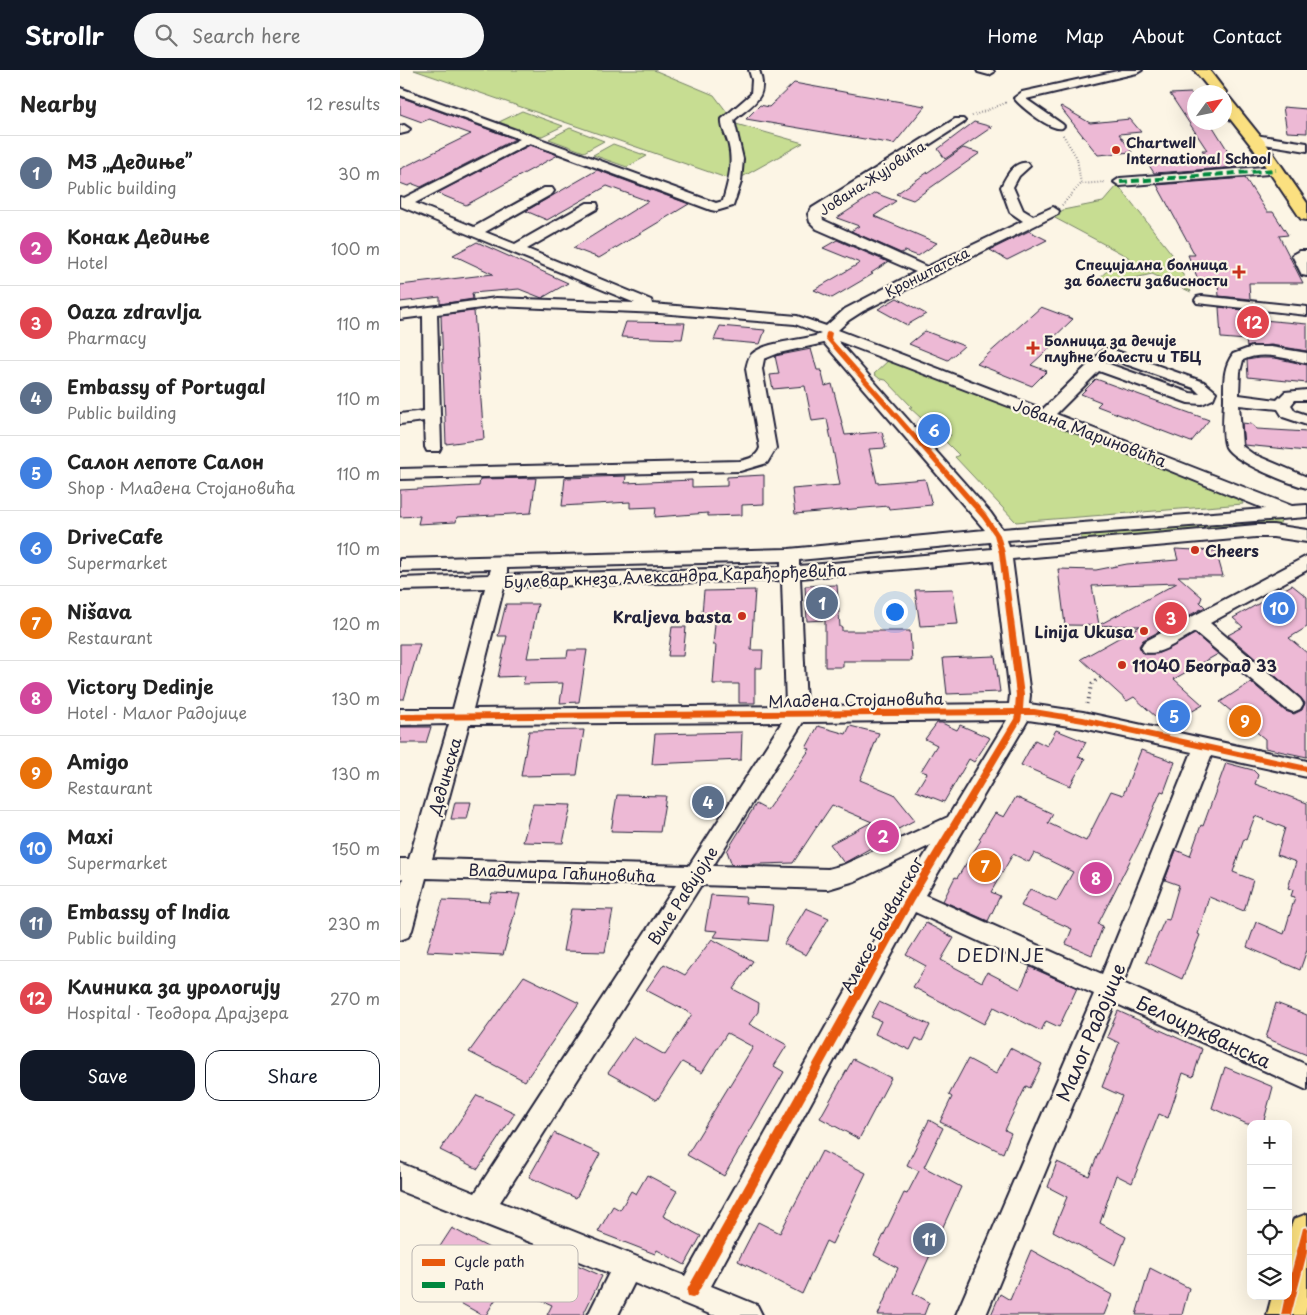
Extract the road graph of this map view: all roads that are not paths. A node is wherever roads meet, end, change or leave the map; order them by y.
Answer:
1 (754, 70) edge
2 (1137, 70) edge
3 (1201, 70) edge
4 (1213, 85) edge
5 (400, 91) edge
6 (1232, 110) edge
7 (959, 122) road end
8 (1058, 126) road end
9 (529, 139) junction
10 (1255, 139) junction
11 (1307, 147) edge
12 (1024, 166) dead end
13 (1276, 170) junction
14 (1120, 182) road end
15 (548, 191) dead end
16 (402, 202) edge
17 (592, 206) dead end
18 (1054, 211) road end
19 (1307, 215) edge
20 (1032, 221) junction
21 (475, 232) junction
22 (516, 249) junction
23 (1307, 254) edge
24 (925, 271) junction
25 (1307, 272) edge
26 (1202, 300) dead end
27 (659, 309) junction
28 (430, 310) junction
29 (1307, 311) edge
30 (400, 315) edge
31 (828, 335) junction
32 (888, 354) junction
33 (1307, 358) edge
34 (1097, 365) junction
35 (859, 376) junction
36 (1307, 395) edge
37 (1232, 399) junction
38 (1283, 405) junction
39 (432, 415) junction
40 (1046, 415) junction
41 (400, 419) edge
42 (1307, 420) edge
43 (433, 447) dead end
44 (400, 474) edge
45 (1307, 482) edge
46 (1299, 511) edge
47 (1307, 536) edge
48 (999, 544) junction
49 (1307, 562) edge
50 (790, 564) junction
51 (400, 565) edge
52 (499, 573) junction
53 (400, 584) edge
54 (1196, 622) junction
55 (1151, 647) dead end
56 (1293, 704) dead end
57 (1020, 712) junction
58 (796, 714) junction
59 (400, 717) edge
60 (461, 717) junction
61 (1205, 746) junction
62 (1307, 769) edge
63 (953, 824) junction
64 (409, 868) edge
65 (694, 875) junction
66 (910, 899) junction
67 (400, 930) edge
68 (1109, 988) junction
69 (1307, 1078) edge
70 (400, 1177) edge
71 (480, 1209) junction
72 (1307, 1232) edge
73 (573, 1245) edge
74 (578, 1247) edge
75 (627, 1266) junction
76 (692, 1292) junction
77 (603, 1315) edge
78 (747, 1315) edge
79 (971, 1315) edge
80 (1286, 1315) edge

1 - 9 street
2 - 8 street
3 - 4 main road
5 - 9 street
6 - 10 main road
7 - 24 street, Јована Жујовића
9 - 16 street
10 - 11 street
10 - 13 main road
12 - 20 street
13 - 14 street
13 - 19 main road
15 - 21 street
16 - 21 street
17 - 22 street
18 - 20 street, Кронштатска
20 - 24 street, Кронштатска
21 - 22 street
22 - 27 street
23 - 25 street
24 - 31 street, Кронштатска
26 - 29 street
27 - 28 street, Јована Мариновића
27 - 31 street, Јована Мариновића
28 - 30 street, Јована Мариновића
28 - 39 street
31 - 32 street, Јована Мариновића
31 - 35 street
31 - 44 street
32 - 35 street
32 - 40 street, Јована Мариновића
33 - 37 street
34 - 34 street
34 - 40 street
35 - 48 street
36 - 38 street
37 - 38 street
37 - 45 street
38 - 42 street
39 - 41 street
39 - 43 street
40 - 46 street, Јована Мариновића
46 - 48 street, Булевар кнеза Александра Карађорђевића
47 - 48 street, Булевар кнеза Александра Карађорђевића
48 - 50 street, Булевар кнеза Александра Карађорђевића
48 - 57 street, Алексе Бачванског
49 - 54 street
50 - 52 street, Булевар кнеза Александра Карађорђевића
50 - 58 street, Виле Равијојле
51 - 52 street, Булевар кнеза Александра Карађорђевића
52 - 53 street, Булевар кнеза Александра Карађорђевића
52 - 60 street, Дедињска
54 - 55 street
54 - 56 street
57 - 58 street, Младена Стојановића
57 - 61 street, Младена Стојановића
57 - 63 street, Алексе Бачванског
58 - 60 street, Младена Стојановића
58 - 65 street, Виле Равијојле
59 - 60 street, Младена Стојановића
60 - 64 street, Дедињска
61 - 62 street, Младена Стојановића
61 - 68 street, Малог Радојице
63 - 65 street, Владимира Гаћиновића
63 - 66 street, Алексе Бачванског
64 - 65 street, Владимира Гаћиновића
64 - 67 street, Дедињска
65 - 71 street, Виле Равијојле
66 - 68 street, Белоцркванска
66 - 76 street, Алексе Бачванског
68 - 69 street, Белоцркванска
68 - 79 street, Малог Радојице
70 - 71 street
71 - 73 street
72 - 80 main road
74 - 75 street
75 - 76 street
75 - 77 street
76 - 78 street

